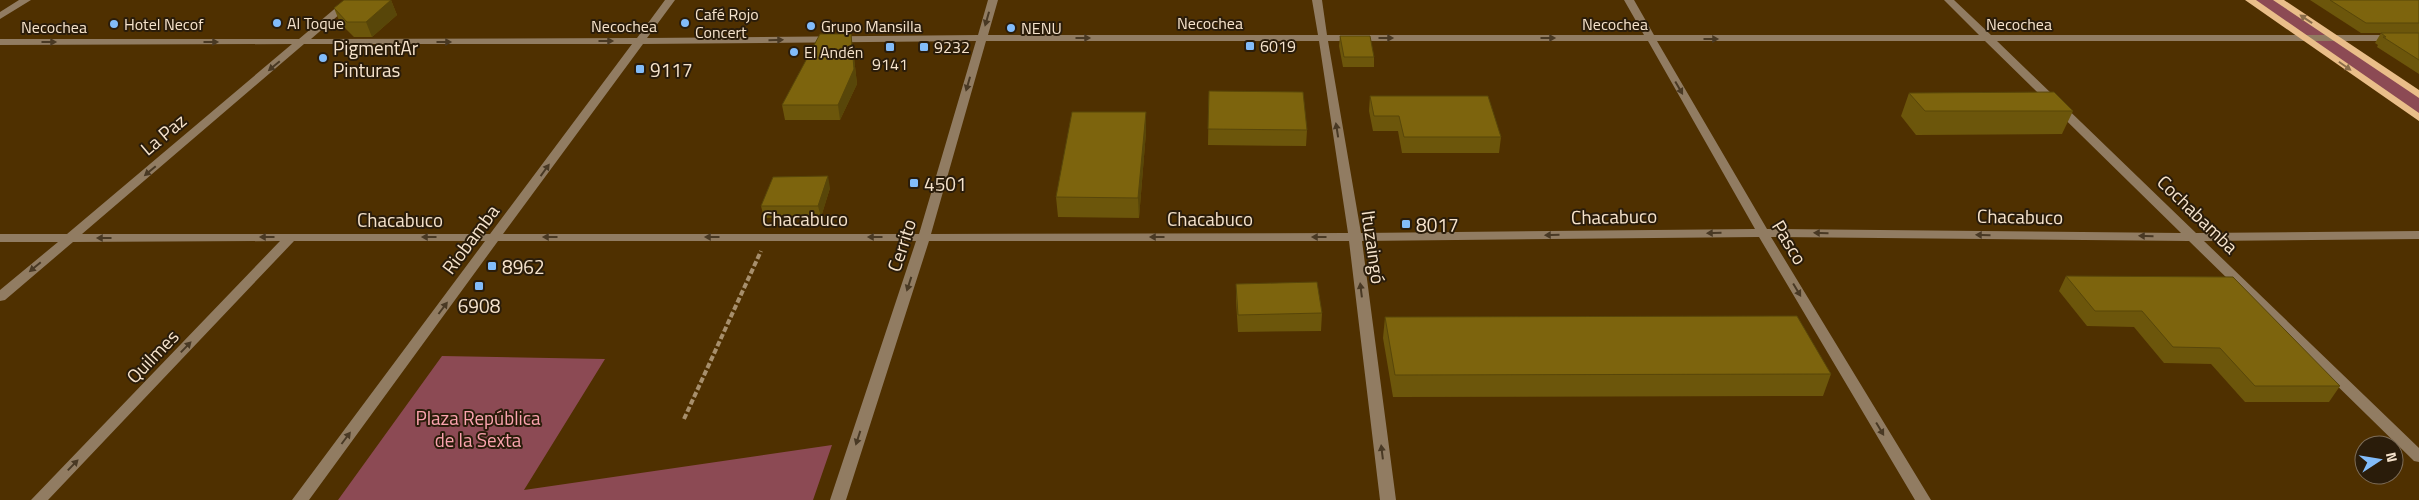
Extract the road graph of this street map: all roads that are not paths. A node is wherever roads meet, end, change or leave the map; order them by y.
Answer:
1 (26, 0) edge
2 (351, 0) edge
3 (670, 0) edge
4 (993, 0) edge
5 (1317, 0) edge
6 (1629, 0) edge
7 (1949, 0) edge
8 (2250, 0) edge
9 (2278, 0) edge
10 (0, 16) edge
11 (982, 38) junction
12 (1323, 38) junction
13 (2304, 38) junction
14 (2334, 38) junction
15 (2419, 38) edge
16 (1651, 39) junction
17 (1990, 39) junction
18 (640, 41) junction
19 (0, 42) edge
20 (302, 42) junction
21 (2419, 95) edge
22 (2419, 118) edge
23 (1763, 233) junction
24 (2419, 235) edge
25 (496, 237) junction
26 (924, 237) junction
27 (1355, 237) junction
28 (2195, 237) junction
29 (0, 238) edge
30 (71, 238) junction
31 (291, 238) junction
32 (0, 297) edge
33 (2419, 457) edge
34 (39, 500) edge
35 (300, 500) edge
36 (838, 500) edge
37 (1388, 500) edge
38 (1923, 500) edge

1 - 10 street
2 - 20 street, La Paz
3 - 18 street, Riobamba
4 -> 11 street, Cerrito
5 - 12 street, Ituzaingó
6 - 16 street, Pasco
7 - 17 street, Cochabamba
8 - 13 main road
14 -> 9 main road
11 -> 12 street, Necochea
18 -> 11 street, Necochea
11 -> 26 street, Cerrito
12 -> 16 street, Necochea
27 -> 12 street, Ituzaingó
13 - 14 street, Necochea
13 - 17 street, Necochea
13 -> 22 main road
14 - 15 street, Necochea
14 - 21 main road
16 -> 17 street, Necochea
16 -> 23 street, Pasco
17 - 28 street, Cochabamba
20 -> 18 street, Necochea
25 -> 18 street, Riobamba
19 -> 20 street, Necochea
20 -> 30 street, La Paz
23 -> 27 street, Chacabuco
28 -> 23 street, Chacabuco
23 -> 38 street, Pasco
24 - 28 street, Chacabuco
26 -> 25 street, Chacabuco
25 -> 31 street, Chacabuco
35 -> 25 street, Riobamba
27 -> 26 street, Chacabuco
26 -> 36 street, Cerrito
37 -> 27 street, Ituzaingó
28 - 33 street, Cochabamba
29 - 30 street, Chacabuco
31 -> 30 street, Chacabuco
30 -> 32 street, La Paz
34 -> 31 street, Quilmes

